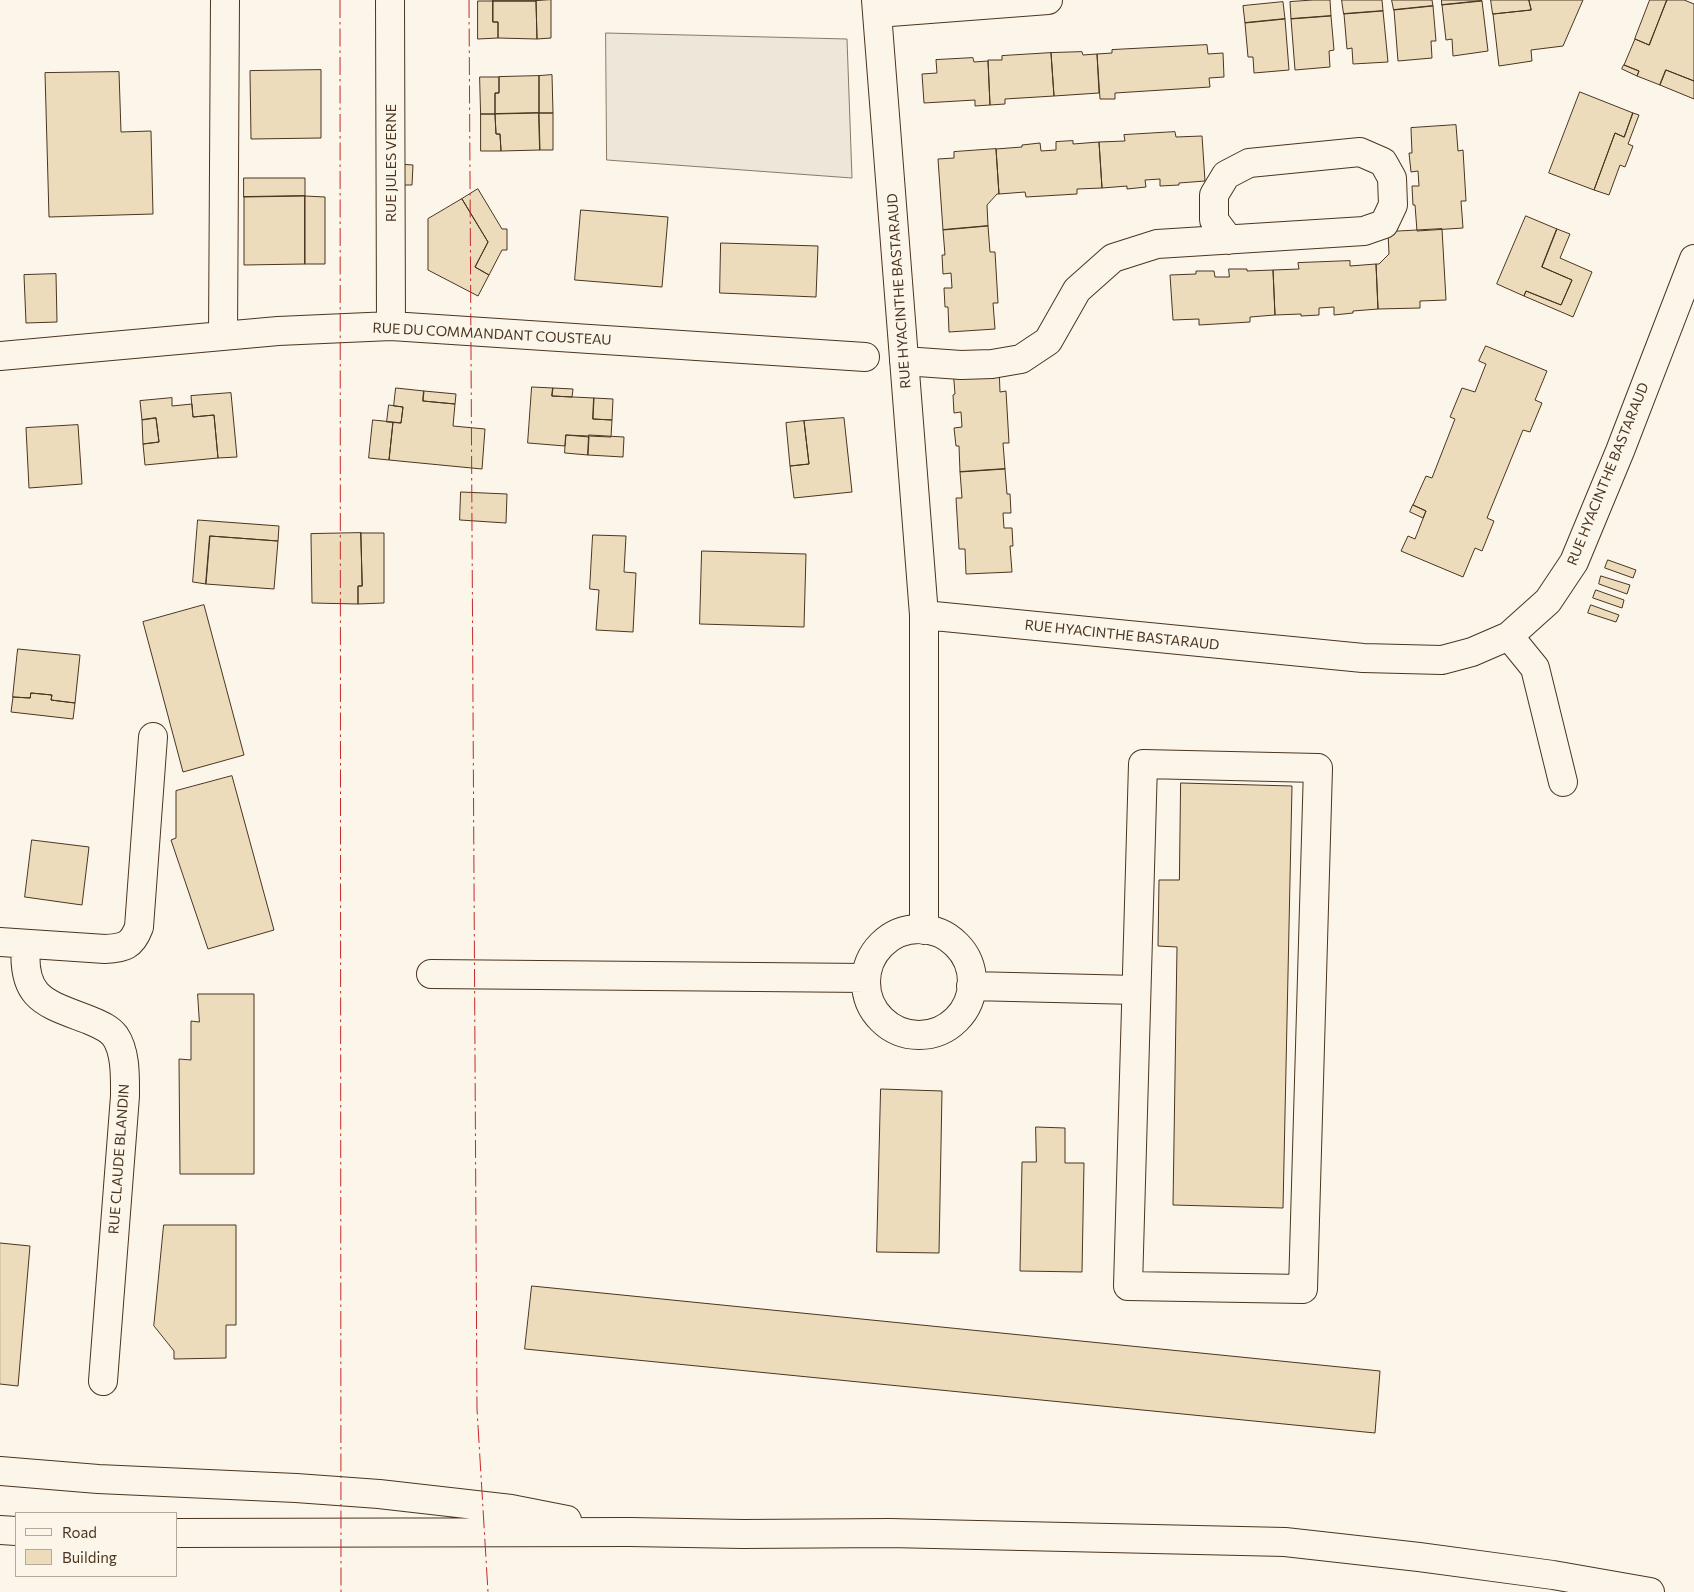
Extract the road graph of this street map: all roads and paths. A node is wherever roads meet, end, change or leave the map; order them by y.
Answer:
1 (225, 0) edge
2 (390, 0) edge
3 (1048, 0) edge
4 (877, 6) edge
5 (1229, 240) junction
6 (1694, 259) edge
7 (391, 326) junction
8 (223, 336) junction
9 (0, 356) edge
10 (865, 357) dead end
11 (904, 361) junction
12 (924, 615) junction
13 (1509, 636) junction
14 (153, 737) dead end
15 (1563, 782) dead end
16 (924, 930) junction
17 (13, 943) edge
18 (431, 974) dead end
19 (866, 978) junction
20 (972, 986) junction
21 (1136, 990) junction
22 (102, 1381) dead end
23 (0, 1472) edge
24 (0, 1530) edge
25 (15, 1530) edge
26 (630, 1532) junction
27 (178, 1533) edge
28 (1650, 1592) edge

1 - 8 main road
2 - 7 main road, RUE JULES VERNE
3 - 4 main road
4 - 11 main road, RUE HYACINTHE BASTARAUD
5 - 5 main road
5 - 11 main road
6 - 13 main road, RUE HYACINTHE BASTARAUD
7 - 8 main road, RUE DU COMMANDANT COUSTEAU
7 - 10 main road, RUE DU COMMANDANT COUSTEAU
8 - 9 main road, RUE DU COMMANDANT COUSTEAU
11 - 12 main road, RUE HYACINTHE BASTARAUD
12 - 13 main road, RUE HYACINTHE BASTARAUD
12 - 16 main road
13 - 15 main road
14 - 17 main road, RUE CLAUDE BLANDIN
16 - 19 main road
16 - 20 main road
17 - 22 main road, RUE CLAUDE BLANDIN
18 - 19 main road
19 - 20 main road
20 - 21 main road
21 - 21 main road
23 - 26 main road
24 - 25 main road
26 - 27 main road
26 - 28 main road

